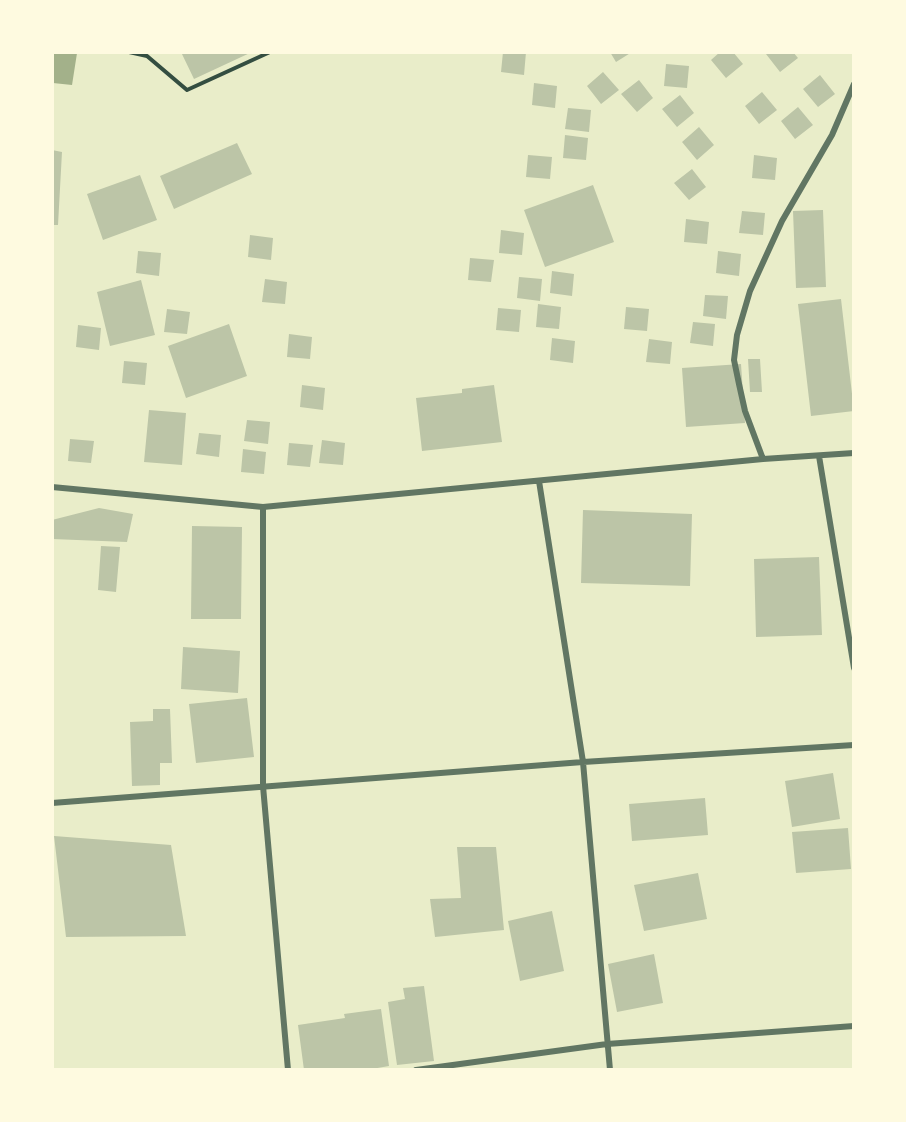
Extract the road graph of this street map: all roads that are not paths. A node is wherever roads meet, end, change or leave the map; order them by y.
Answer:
1 (854, 84) edge
2 (854, 453) edge
3 (819, 456) junction
4 (763, 459) junction
5 (539, 481) junction
6 (52, 487) edge
7 (263, 507) junction
8 (854, 668) edge
9 (854, 745) edge
10 (583, 762) junction
11 (263, 786) junction
12 (52, 803) edge
13 (854, 1026) edge
14 (608, 1044) junction
15 (288, 1070) edge
16 (416, 1070) edge
17 (610, 1070) edge

1 - 4 street
2 - 3 street
3 - 4 street
3 - 8 street
4 - 5 street
5 - 7 street
5 - 10 street
6 - 7 street
7 - 11 street
9 - 10 street
10 - 11 street
10 - 14 street
11 - 12 street
11 - 15 street
13 - 14 street
14 - 16 street
14 - 17 street

